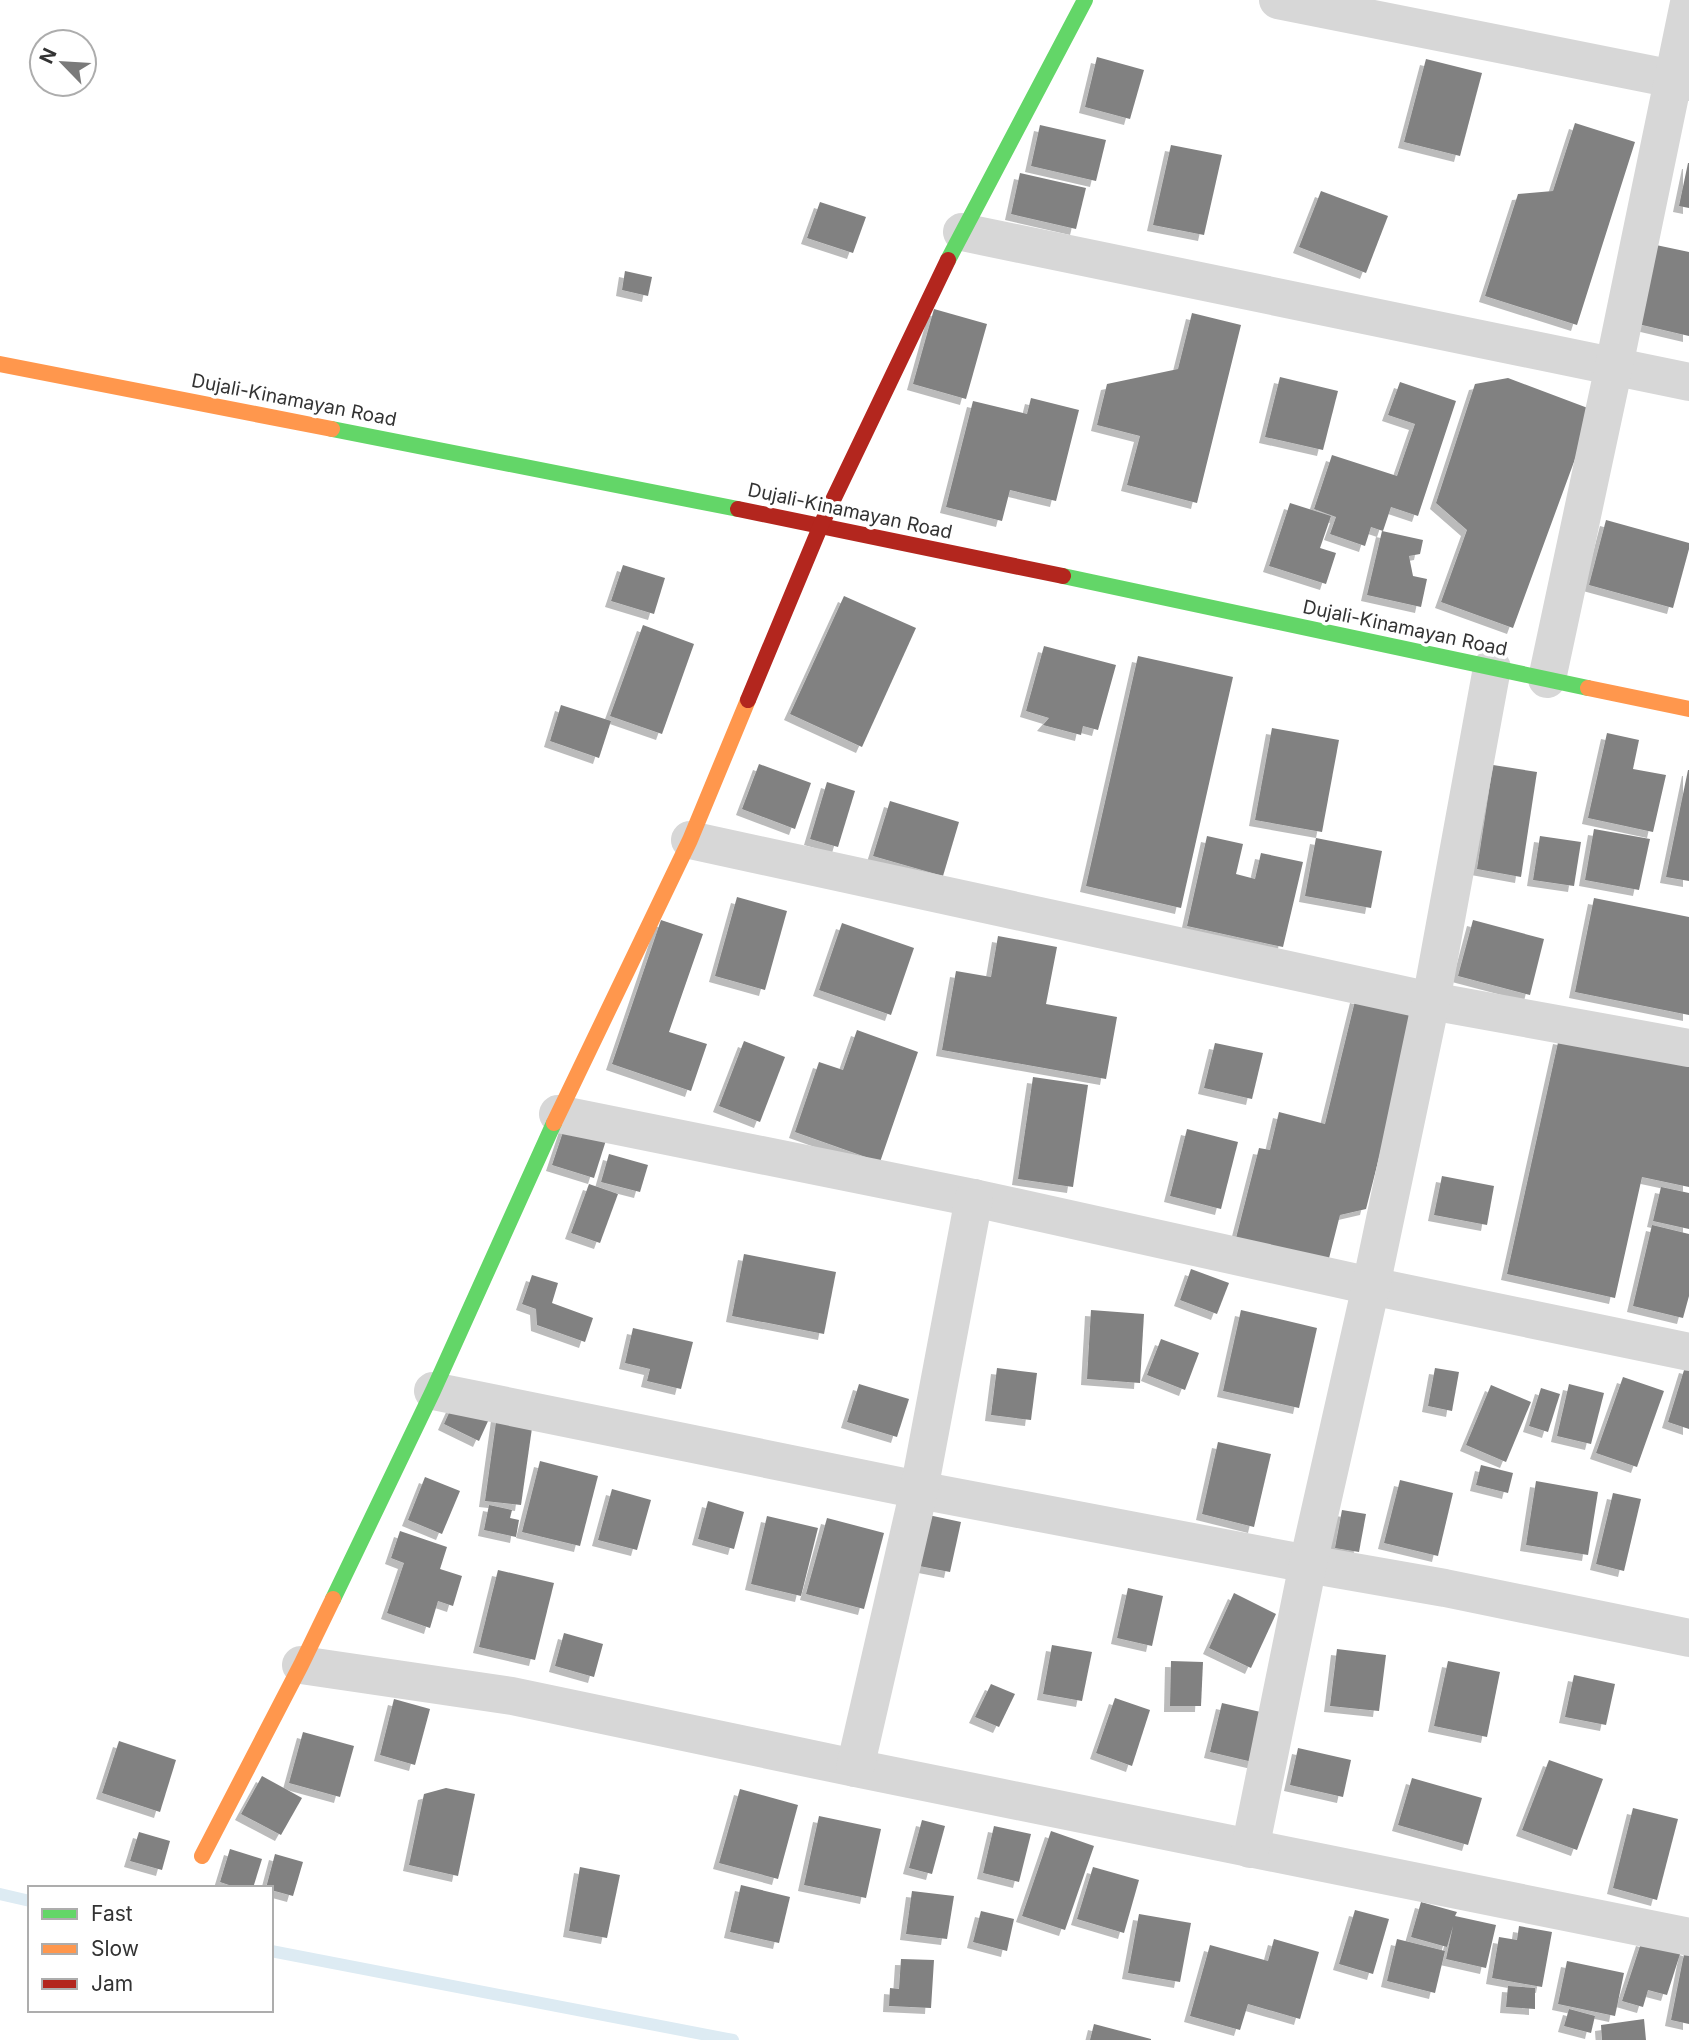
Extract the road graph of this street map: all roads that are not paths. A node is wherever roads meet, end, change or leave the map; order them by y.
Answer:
1 (1085, 0) edge
2 (1278, 0) edge
3 (1689, 3) edge
4 (1681, 81) edge
5 (962, 232) junction
6 (0, 364) edge
7 (1614, 366) junction
8 (1689, 382) edge
9 (821, 526) junction
10 (1492, 668) junction
11 (1547, 679) junction
12 (1689, 709) edge
13 (690, 840) junction
14 (1431, 1001) junction
15 (1689, 1048) edge
16 (558, 1114) junction
17 (974, 1198) junction
18 (1371, 1286) junction
19 (1689, 1352) edge
20 (433, 1391) junction
21 (919, 1490) junction
22 (1308, 1564) junction
23 (1689, 1638) edge
24 (301, 1665) junction
25 (855, 1768) junction
26 (1250, 1849) junction
27 (202, 1856) dead end
28 (1689, 1937) edge

1 - 5 street
2 - 4 street
3 - 4 street
4 - 7 street
5 - 7 street
5 - 9 street
6 - 9 street, Dujali-Kinamayan Road
7 - 8 street
7 - 11 street
9 - 10 street, Dujali-Kinamayan Road
9 - 13 street
10 - 11 street, Dujali-Kinamayan Road
10 - 14 street
11 - 12 street, Dujali-Kinamayan Road
13 - 14 street
13 - 16 street
14 - 15 street
14 - 18 street
16 - 17 street
16 - 20 street
17 - 18 street
17 - 21 street
18 - 19 street
18 - 22 street
20 - 21 street
20 - 24 street
21 - 22 street
21 - 25 street
22 - 23 street
22 - 26 street
24 - 25 street
24 - 27 street
25 - 26 street
26 - 28 street

